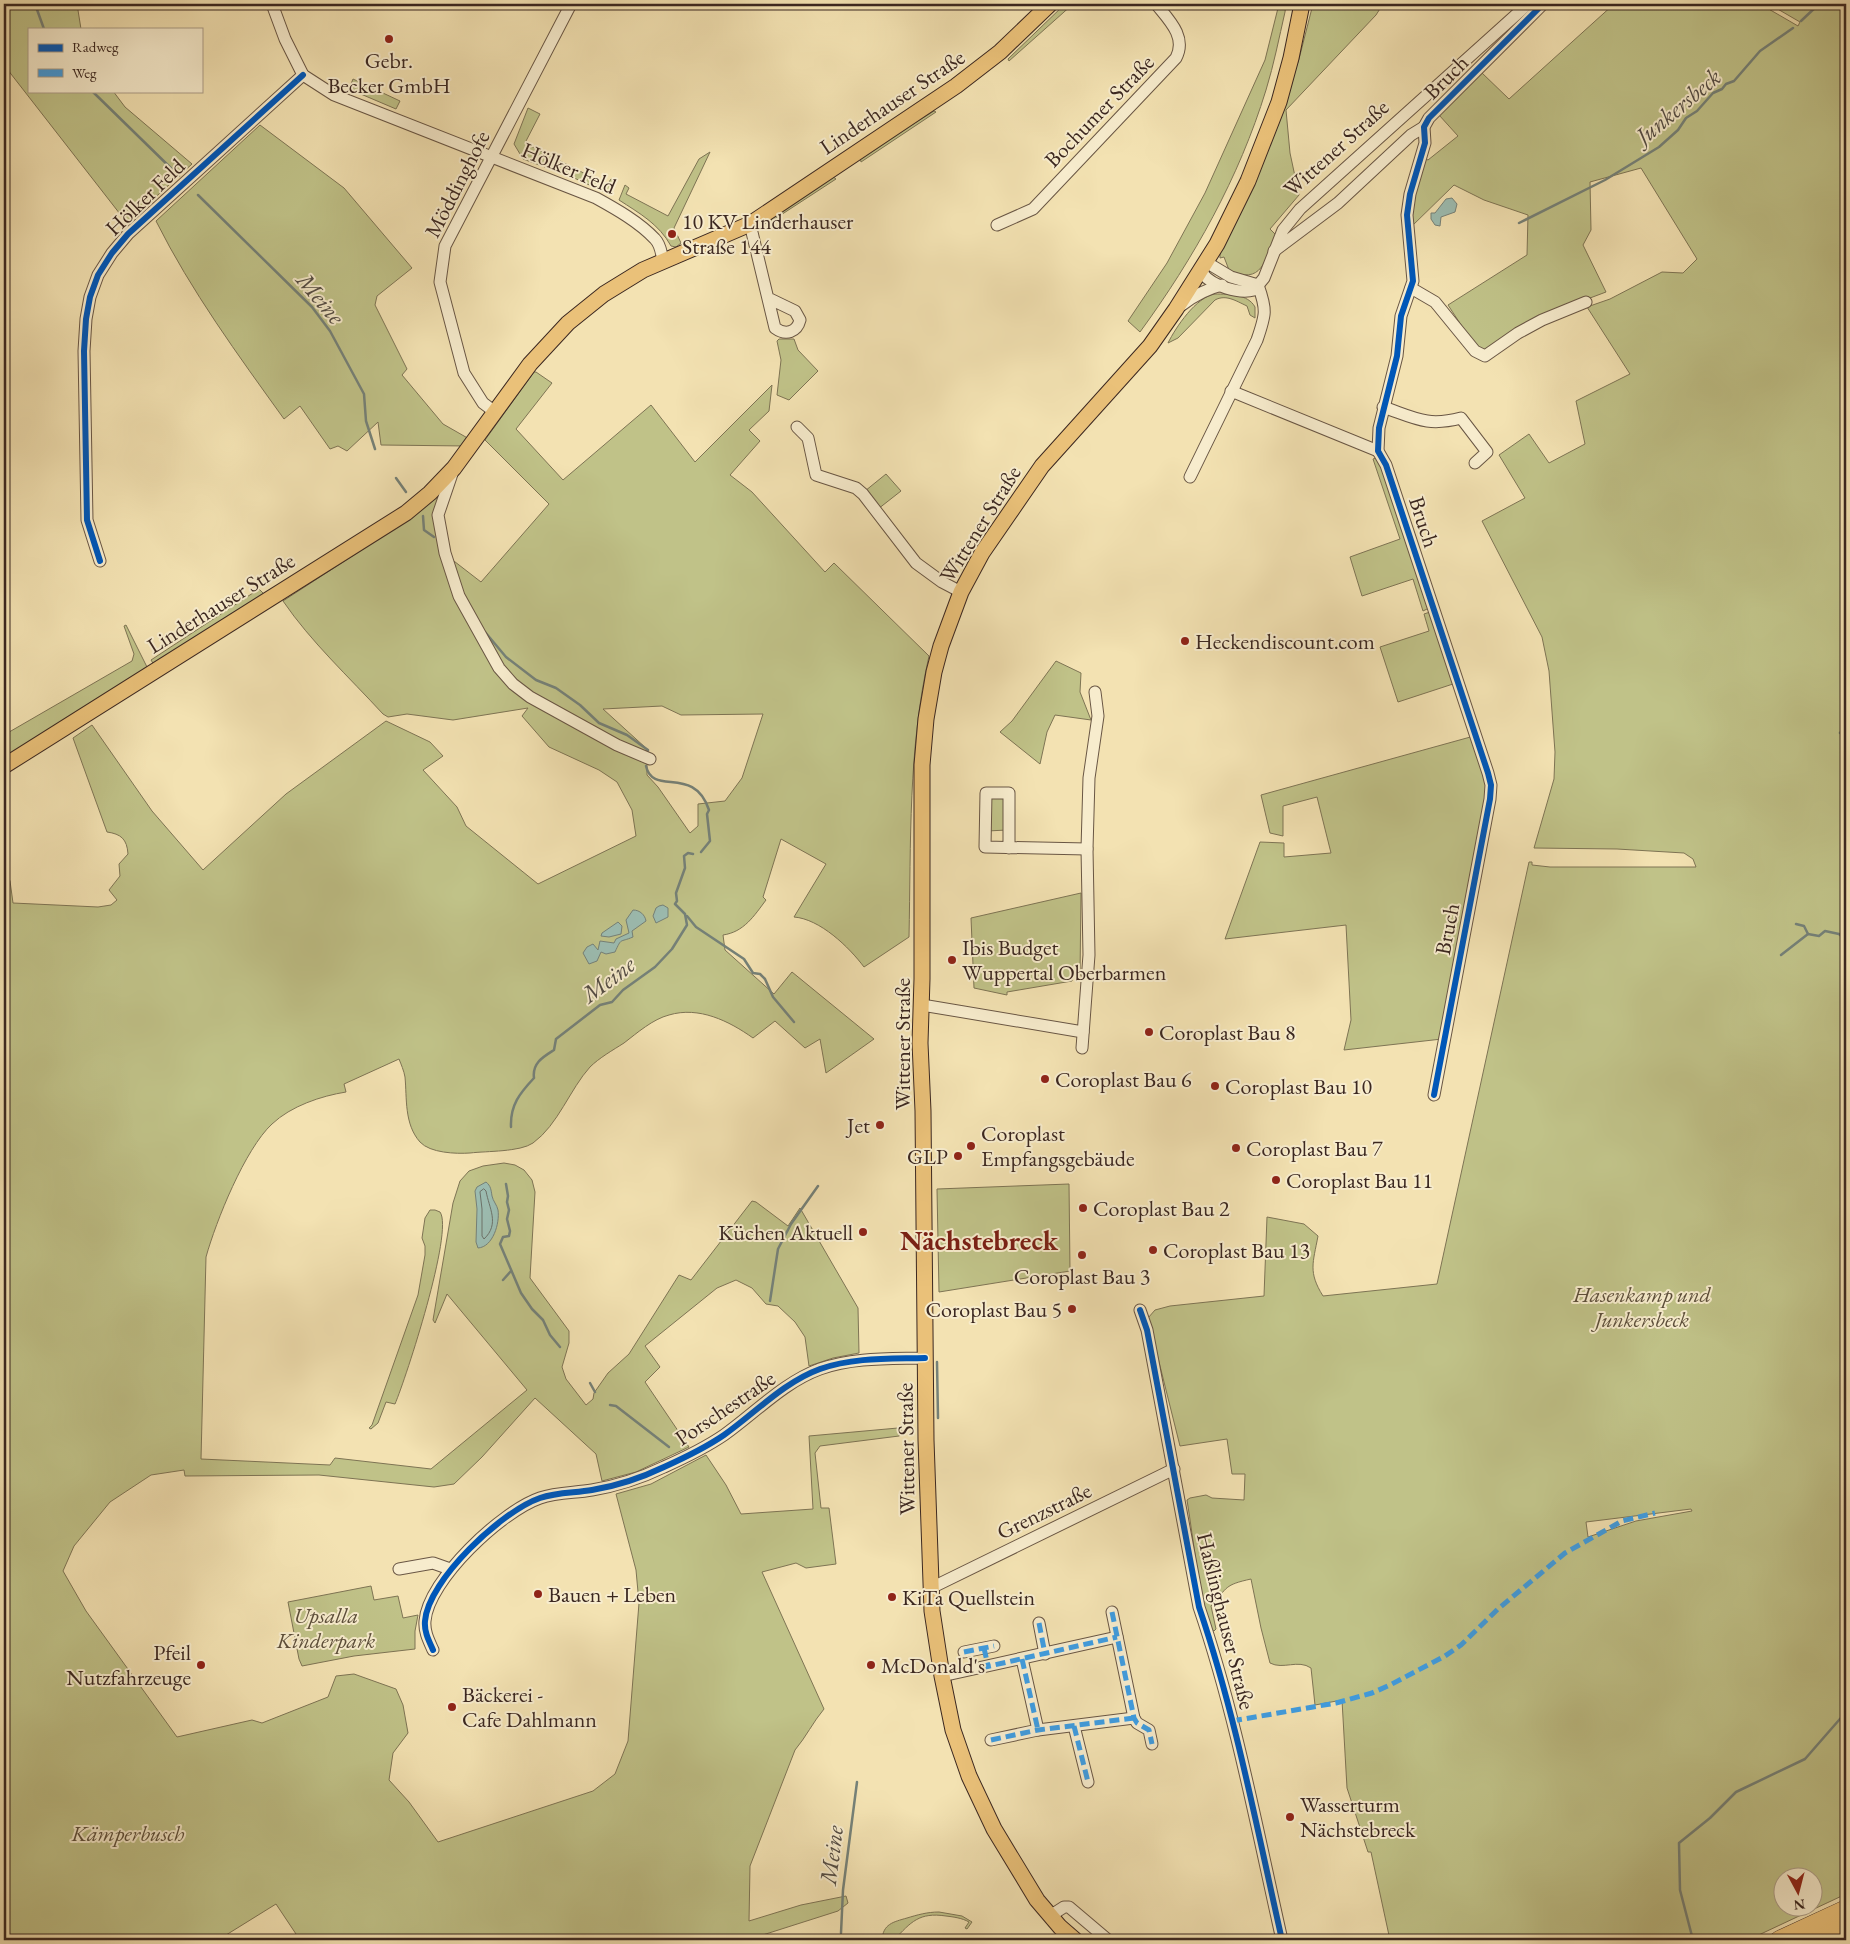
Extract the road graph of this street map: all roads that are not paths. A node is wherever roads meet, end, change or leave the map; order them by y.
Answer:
1 (272, 4) edge
2 (571, 4) edge
3 (1050, 4) edge
4 (1156, 4) edge
5 (1302, 4) edge
6 (1528, 4) edge
7 (1543, 4) edge
8 (303, 75) junction
9 (1424, 127) junction
10 (1411, 136) joint
11 (493, 157) junction
12 (750, 224) junction
13 (998, 225) dead end
14 (1274, 251) junction
15 (663, 260) junction
16 (1204, 264) junction
17 (1258, 284) junction
18 (1222, 285) junction
19 (1411, 288) junction
20 (768, 298) dead end
21 (1586, 302) dead end
22 (1176, 309) junction
23 (1231, 391) junction
24 (1383, 407) junction
25 (495, 412) junction
26 (797, 428) dead end
27 (1378, 451) junction
28 (1475, 463) dead end
29 (454, 468) junction
30 (1190, 477) dead end
31 (100, 561) dead end
32 (961, 592) junction
33 (1095, 692) dead end
34 (650, 759) dead end
35 (4, 766) edge
36 (1009, 848) junction
37 (1087, 850) junction
38 (922, 1005) junction
39 (1083, 1032) junction
40 (1082, 1048) dead end
41 (1434, 1095) dead end
42 (1140, 1310) dead end
43 (925, 1358) junction
44 (1174, 1469) junction
45 (399, 1568) dead end
46 (450, 1570) junction
47 (931, 1588) junction
48 (1112, 1612) dead end
49 (1038, 1623) dead end
50 (1117, 1638) junction
51 (433, 1650) dead end
52 (964, 1652) dead end
53 (1045, 1654) junction
54 (1022, 1659) junction
55 (988, 1666) junction
56 (942, 1676) junction
57 (1134, 1718) junction
58 (1074, 1726) junction
59 (1038, 1730) junction
60 (991, 1740) dead end
61 (1152, 1744) dead end
62 (1088, 1782) dead end
63 (1846, 1909) edge
64 (1050, 1916) junction
65 (1846, 1927) edge
66 (1075, 1940) edge
67 (1108, 1940) edge
68 (1282, 1940) edge
69 (1779, 1940) edge
70 (1818, 1940) edge

1 - 8 street
2 - 11 street, Möddinghofe
3 - 12 main road, Linderhauser Straße
4 - 13 street, Bochumer Straße
5 - 16 main road, Wittener Straße
6 - 14 street, Wittener Straße
7 - 9 street, Bruch
8 - 11 street, Hölker Feld
8 - 31 street, Hölker Feld
9 - 10 street, Bruch
9 - 19 street, Bruch
10 - 14 street, Wittener Straße
11 - 15 street, Hölker Feld
11 - 25 street, Möddinghofe
12 - 15 main road, Linderhauser Straße
12 - 20 street
14 - 17 street, Wittener Straße
15 - 25 main road, Linderhauser Straße
16 - 17 street
16 - 18 street
16 - 22 main road, Wittener Straße
17 - 18 street
17 - 23 street
18 - 22 street, Wittener Straße
19 - 21 street
19 - 24 street, Bruch
22 - 32 main road, Wittener Straße
23 - 27 street
23 - 30 street
24 - 27 street, Bruch
24 - 28 street
25 - 29 main road, Linderhauser Straße
26 - 32 street
27 - 41 street, Bruch
29 - 34 street, Linderhauser Straße
29 - 35 main road, Linderhauser Straße
32 - 38 main road, Wittener Straße
33 - 37 street
36 - 36 street
36 - 37 street
37 - 39 street
38 - 39 street
38 - 43 main road, Wittener Straße
39 - 40 street
42 - 44 street, Haßlinghauser Straße
43 - 46 street, Porschestraße
43 - 47 main road, Wittener Straße
44 - 47 street, Grenzstraße
44 - 68 street, Haßlinghauser Straße
45 - 46 street
46 - 51 street, Porschestraße
47 - 56 main road, Wittener Straße
48 - 50 street
49 - 53 street
50 - 53 street
50 - 57 street
52 - 55 street
53 - 54 street
54 - 55 street
54 - 59 street
55 - 56 street
56 - 64 main road, Wittener Straße
57 - 58 street
57 - 61 street
58 - 59 street
58 - 62 street
59 - 60 street
63 - 69 highway
64 - 66 main road, Wittener Straße
64 - 67 street
65 - 70 highway

